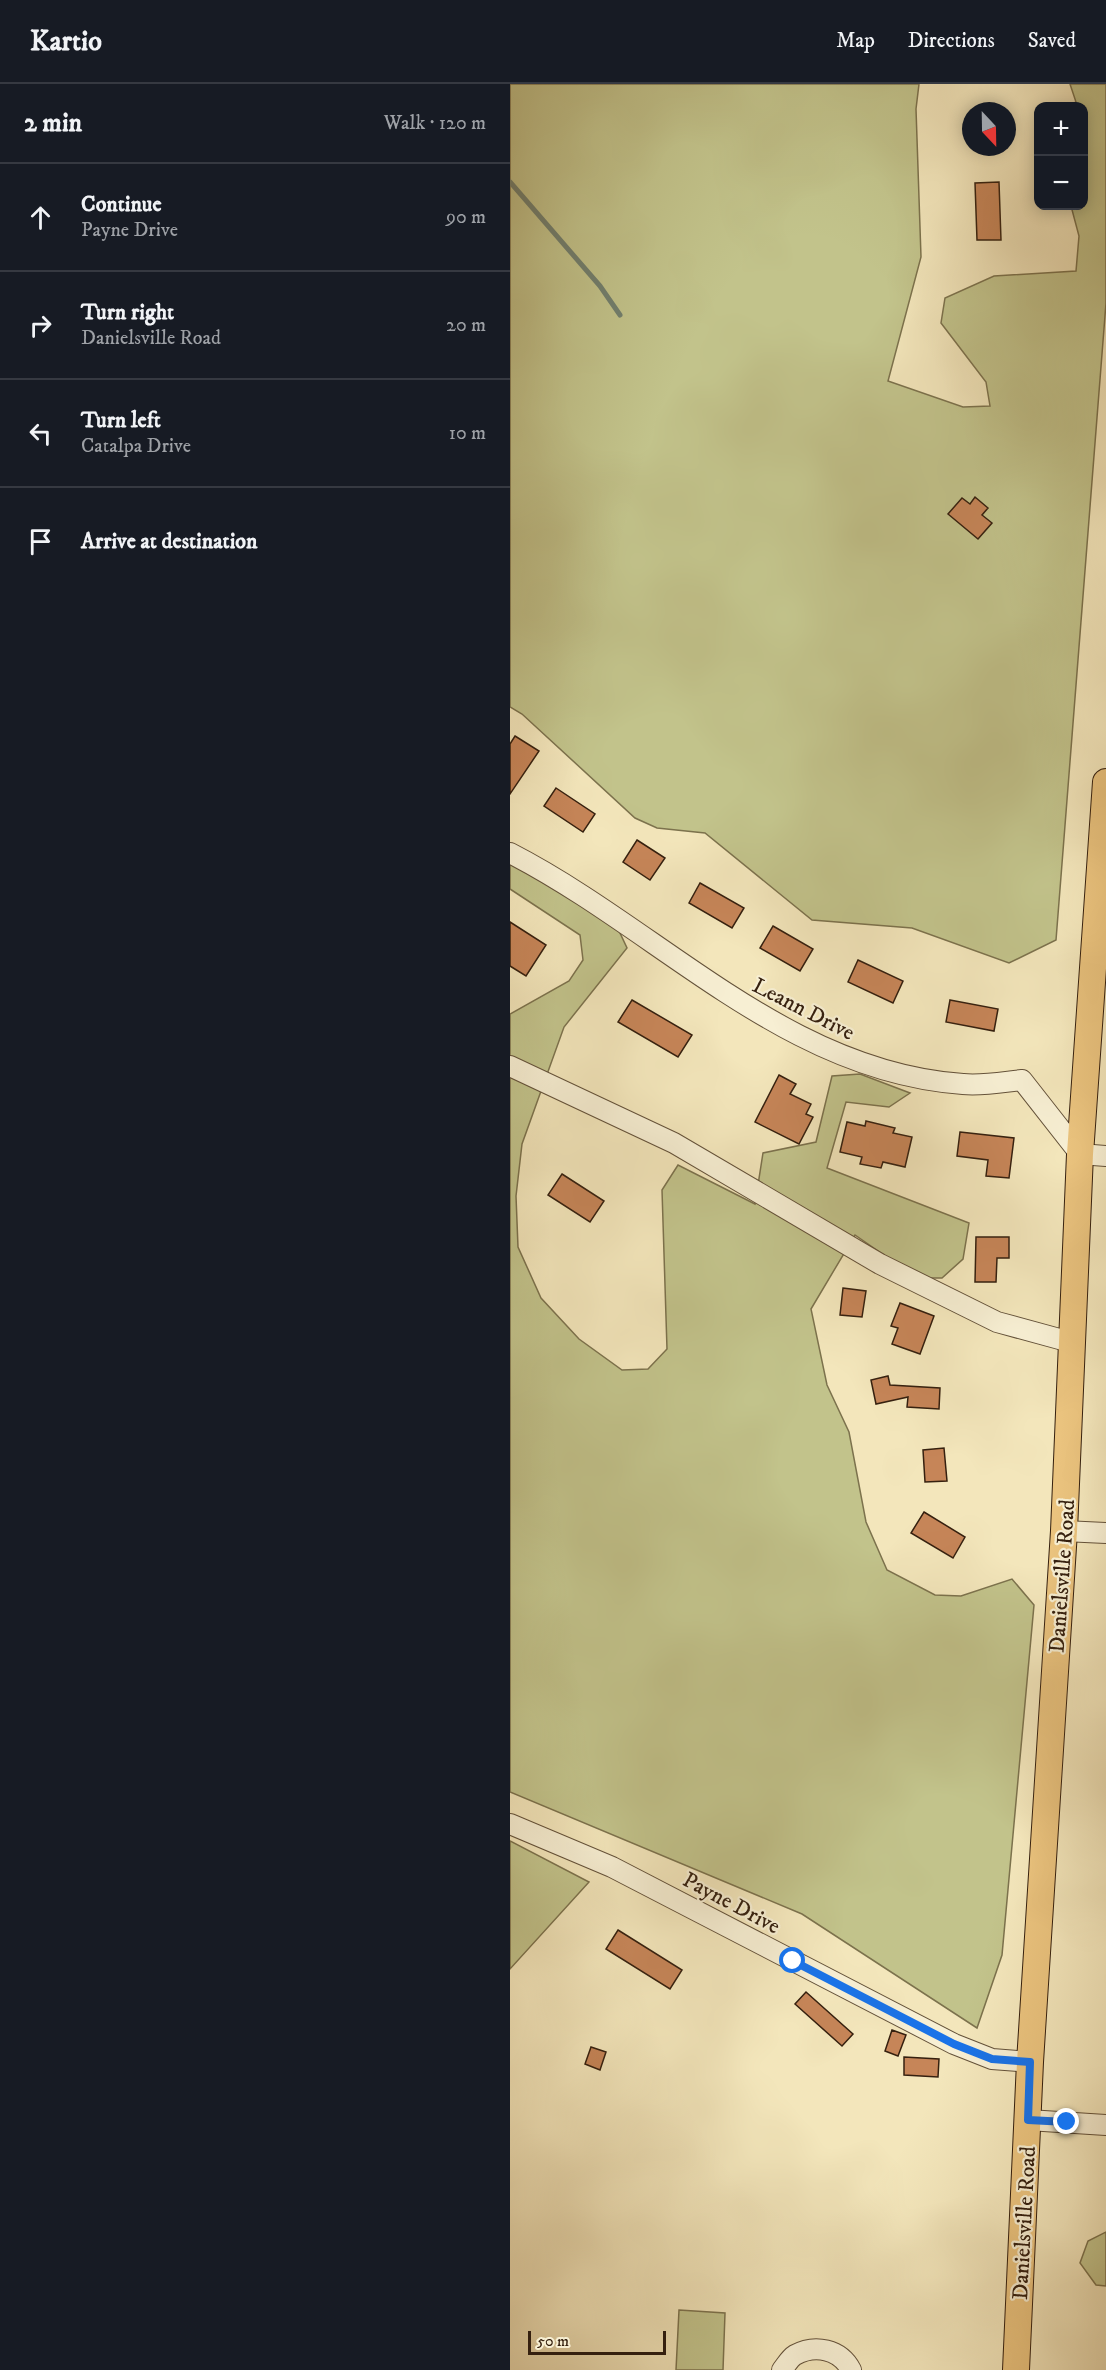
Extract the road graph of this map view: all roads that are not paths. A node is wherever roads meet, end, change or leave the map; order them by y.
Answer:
1 (1106, 782) edge
2 (510, 853) edge
3 (1101, 924) edge
4 (1097, 1024) edge
5 (510, 1066) edge
6 (1080, 1154) junction
7 (1106, 1156) edge
8 (1074, 1342) junction
9 (1064, 1531) junction
10 (1106, 1533) edge
11 (510, 1824) edge
12 (1030, 2062) junction
13 (1028, 2120) junction
14 (1106, 2125) edge
15 (782, 2370) edge
16 (851, 2370) edge
17 (1016, 2370) edge

1 - 3 main road, Danielsville Road
2 - 6 street, Leann Drive
3 - 4 main road, Danielsville Road
4 - 6 main road, Danielsville Road
5 - 8 street
6 - 7 street
6 - 8 main road, Danielsville Road
8 - 9 main road, Danielsville Road
9 - 10 street
9 - 12 main road, Danielsville Road
11 - 12 street, Payne Drive
12 - 13 main road, Danielsville Road
13 - 14 street
13 - 17 main road, Danielsville Road
15 - 16 street

